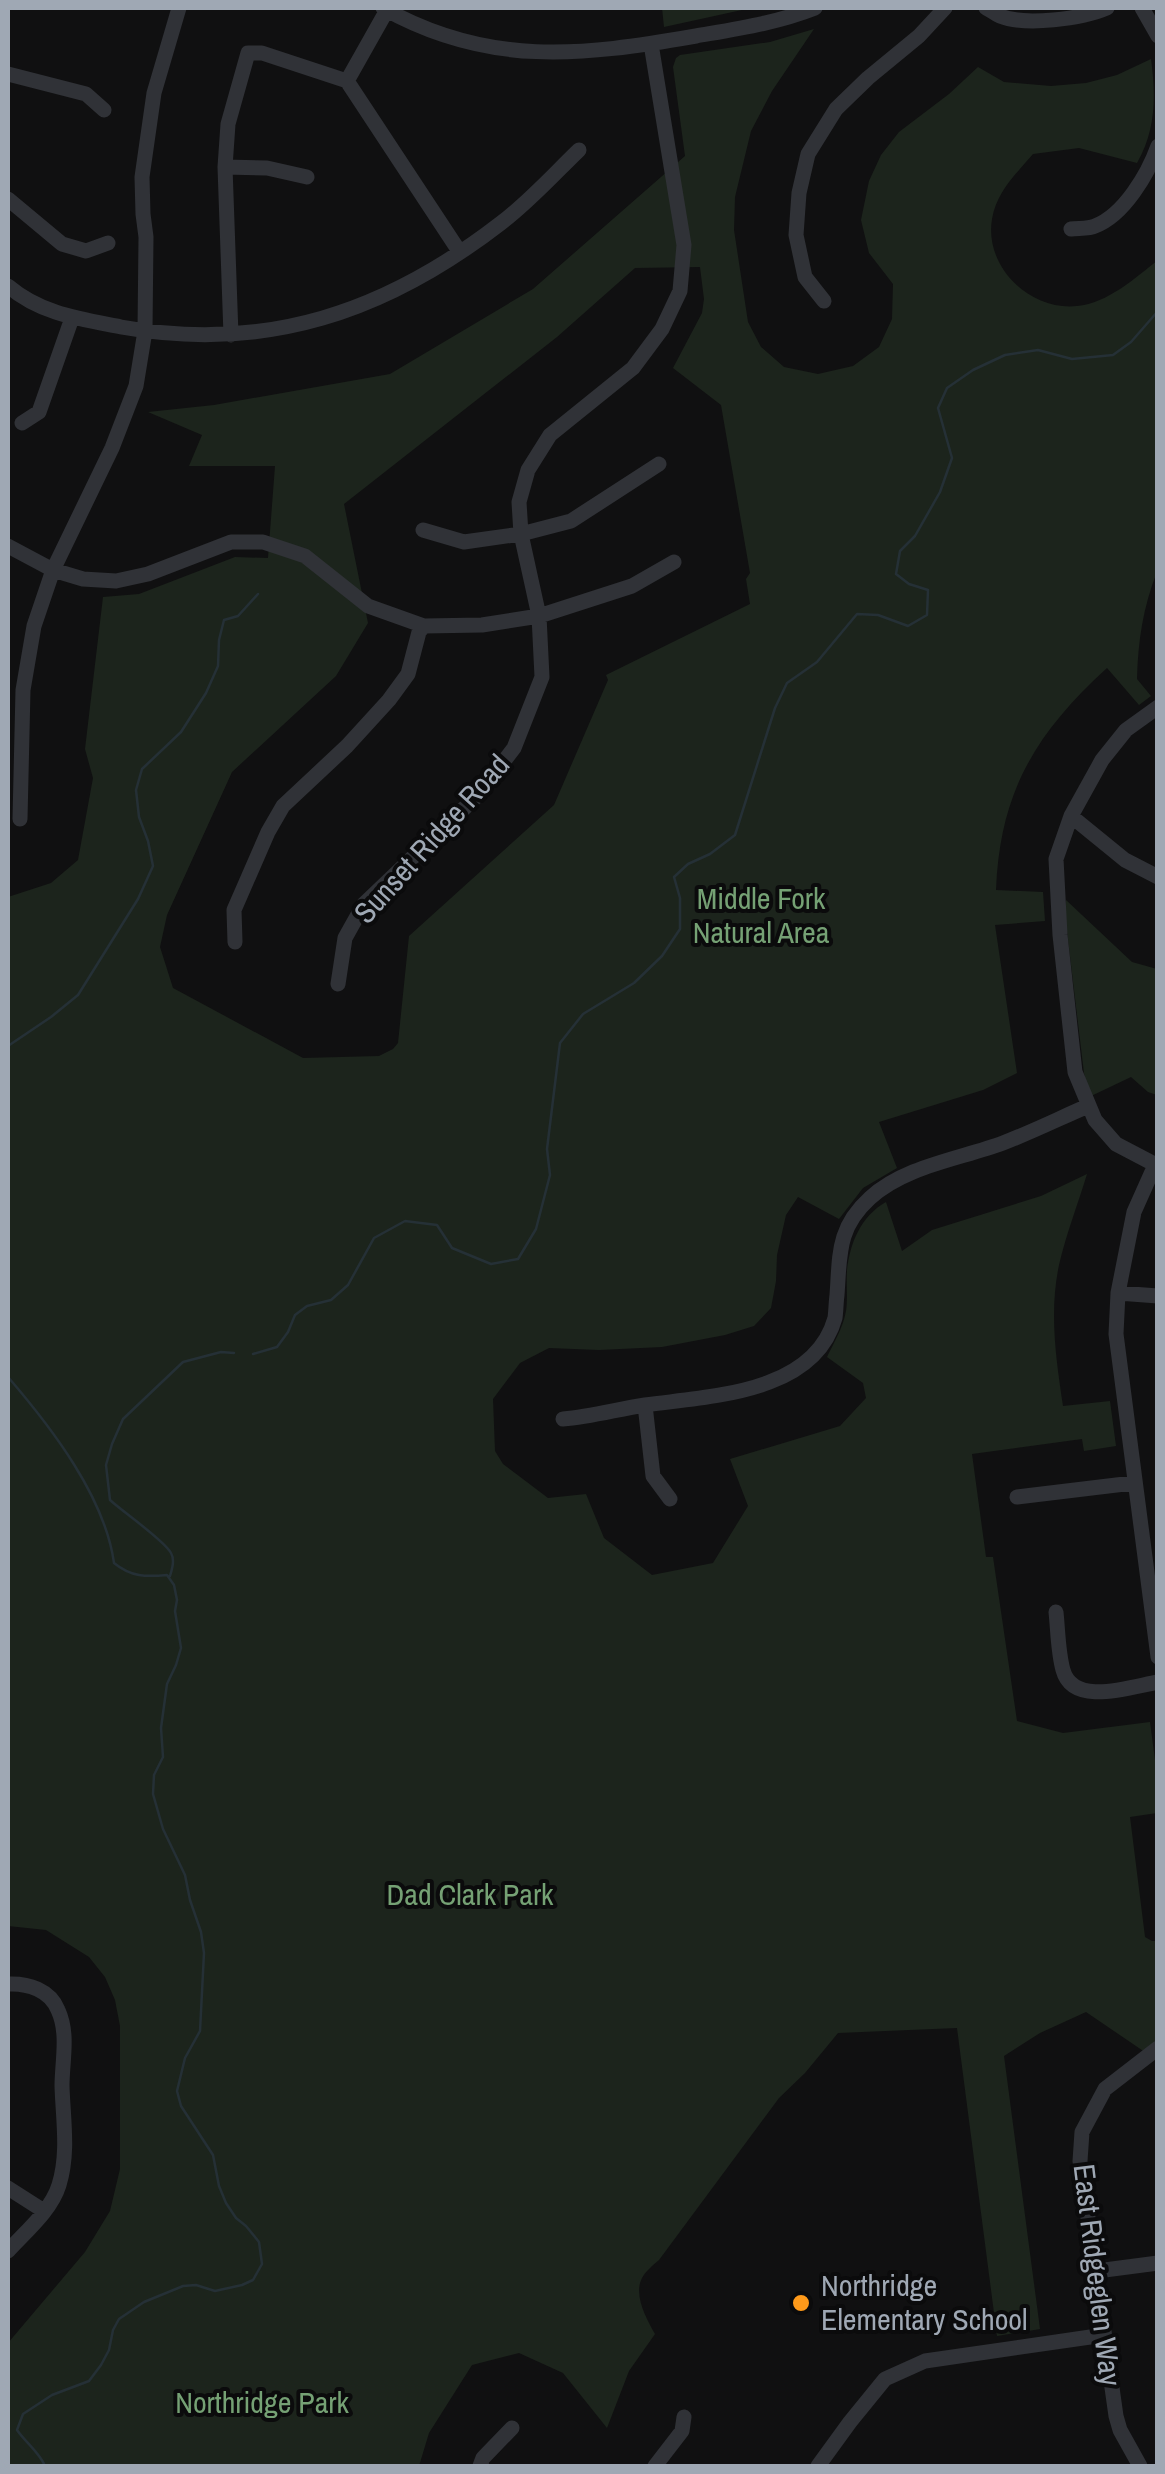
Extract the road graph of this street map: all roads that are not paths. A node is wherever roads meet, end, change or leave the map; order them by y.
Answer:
1 (179, 8) edge
2 (815, 8) edge
3 (945, 8) edge
4 (986, 8) edge
5 (1107, 8) edge
6 (1142, 8) edge
7 (385, 9) edge
8 (1158, 36) edge
9 (652, 44) junction
10 (8, 74) edge
11 (348, 81) junction
12 (104, 110) dead end
13 (1158, 146) edge
14 (579, 150) dead end
15 (225, 167) junction
16 (306, 177) dead end
17 (8, 199) edge
18 (1072, 229) dead end
19 (108, 243) dead end
20 (459, 252) junction
21 (8, 286) edge
22 (824, 301) dead end
23 (72, 318) junction
24 (146, 331) junction
25 (231, 335) junction
26 (22, 424) dead end
27 (659, 464) dead end
28 (424, 530) dead end
29 (521, 534) junction
30 (8, 546) edge
31 (674, 562) dead end
32 (53, 570) junction
33 (539, 616) junction
34 (424, 626) junction
35 (1156, 710) edge
36 (1071, 816) junction
37 (20, 819) dead end
38 (1158, 878) edge
39 (236, 942) dead end
40 (338, 984) dead end
41 (1088, 1106) junction
42 (1156, 1166) edge
43 (1118, 1294) junction
44 (1158, 1296) edge
45 (646, 1405) junction
46 (563, 1419) dead end
47 (1133, 1483) junction
48 (1016, 1497) dead end
49 (670, 1500) dead end
50 (1158, 1514) edge
51 (1139, 1516) junction
52 (1056, 1612) dead end
53 (1158, 1657) edge
54 (1158, 1682) edge
55 (8, 1984) edge
56 (1158, 2048) edge
57 (8, 2188) edge
58 (44, 2212) junction
59 (8, 2252) edge
60 (1158, 2262) edge
61 (1097, 2271) junction
62 (1104, 2335) junction
63 (684, 2417) dead end
64 (512, 2428) dead end
65 (480, 2466) edge
66 (655, 2466) edge
67 (818, 2466) edge
68 (1140, 2466) edge

1 - 24 street
2 - 9 street
3 - 22 street
4 - 5 street
6 - 8 street
7 - 9 street
7 - 11 street
9 - 29 street, Sunset Ridge Road
10 - 12 street
11 - 15 street
11 - 20 street
13 - 18 street
14 - 20 street
15 - 16 street
15 - 25 street
17 - 19 street
20 - 25 street
21 - 23 street
23 - 24 street
23 - 26 street
24 - 25 street
24 - 32 street
27 - 29 street
28 - 29 street
29 - 33 street, Sunset Ridge Road
30 - 32 street
31 - 33 street
32 - 34 street
32 - 37 street
33 - 34 street
33 - 40 street, Sunset Ridge Road
34 - 39 street
35 - 36 street
36 - 38 street
36 - 41 street
41 - 42 street
41 - 45 street
42 - 43 street
43 - 44 street
43 - 47 street
45 - 46 street
45 - 49 street
47 - 48 street
47 - 51 street
50 - 51 street
51 - 53 street
52 - 54 street
55 - 58 street
56 - 61 street, East Ridgeglen Way
57 - 58 street
58 - 59 street
60 - 61 street
61 - 62 street, East Ridgeglen Way
62 - 67 street
62 - 68 street, East Ridgeglen Way
63 - 66 street
64 - 65 street

